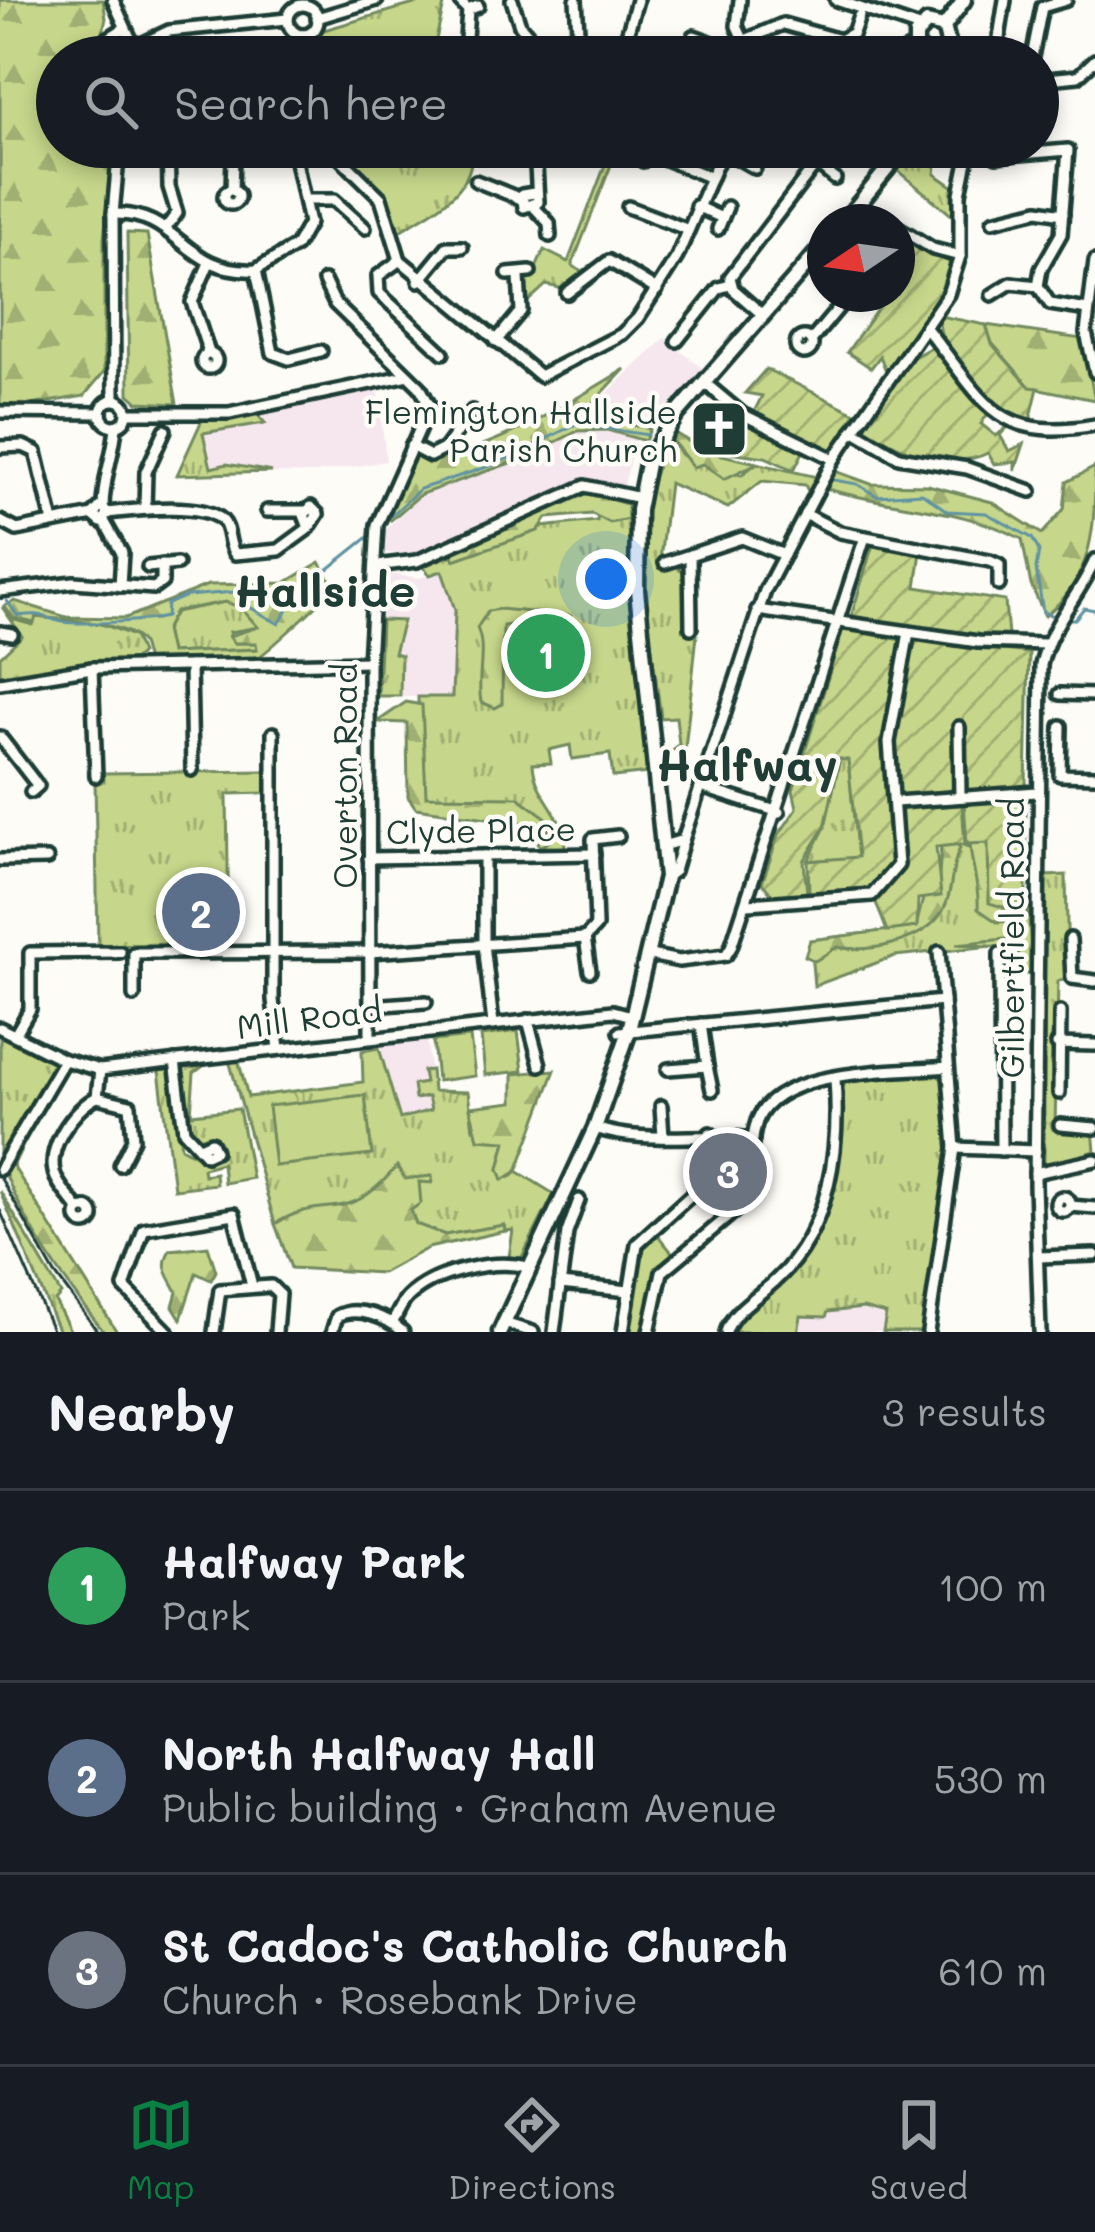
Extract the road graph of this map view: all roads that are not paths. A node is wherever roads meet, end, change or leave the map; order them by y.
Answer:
1 (376, 0) edge
2 (512, 0) edge
3 (576, 0) edge
4 (638, 0) edge
5 (740, 0) edge
6 (836, 0) edge
7 (964, 0) edge
8 (1005, 0) edge
9 (1066, 0) edge
10 (299, 2) edge
11 (114, 6) edge
12 (469, 6) dead end
13 (859, 16) dead end
14 (317, 18) junction
15 (287, 20) junction
16 (944, 27) junction
17 (920, 28) junction
18 (121, 32) junction
19 (528, 34) joint
20 (152, 35) joint
21 (303, 35) joint
22 (117, 36) edge
23 (121, 36) edge
24 (466, 36) edge
25 (525, 36) edge
26 (574, 36) edge
27 (627, 36) edge
28 (741, 36) edge
29 (752, 36) edge
30 (824, 36) edge
31 (848, 36) edge
32 (918, 36) edge
33 (946, 36) edge
34 (999, 36) edge
35 (1036, 36) edge
36 (1095, 60) edge
37 (1059, 78) edge
38 (1059, 151) edge
39 (117, 168) edge
40 (169, 168) edge
41 (233, 168) edge
42 (298, 168) edge
43 (350, 168) edge
44 (536, 168) edge
45 (685, 168) edge
46 (714, 168) edge
47 (813, 168) edge
48 (821, 168) edge
49 (888, 168) edge
50 (966, 168) edge
51 (709, 177) junction
52 (835, 178) dead end
53 (476, 181) dead end
54 (232, 190) dead end
55 (535, 193) junction
56 (308, 200) junction
57 (521, 200) junction
58 (1003, 201) dead end
59 (859, 204) edge
60 (628, 206) dead end
61 (696, 206) junction
62 (534, 207) junction
63 (113, 214) junction
64 (1063, 214) junction
65 (722, 218) dead end
66 (166, 228) junction
67 (365, 228) dead end
68 (686, 229) junction
69 (915, 235) edge
70 (550, 236) dead end
71 (462, 247) dead end
72 (960, 256) junction
73 (400, 260) junction
74 (1095, 261) edge
75 (209, 263) junction
76 (807, 265) edge
77 (256, 270) junction
78 (519, 274) dead end
79 (324, 281) dead end
80 (419, 281) junction
81 (730, 285) junction
82 (1038, 286) junction
83 (657, 290) junction
84 (992, 295) dead end
85 (564, 296) dead end
86 (1088, 310) junction
87 (835, 312) edge
88 (763, 315) junction
89 (926, 327) junction
90 (496, 341) junction
91 (677, 341) dead end
92 (811, 341) dead end
93 (321, 351) dead end
94 (209, 353) dead end
95 (443, 353) dead end
96 (1095, 372) edge
97 (404, 376) junction
98 (705, 382) junction
99 (114, 399) junction
100 (472, 411) dead end
101 (0, 412) edge
102 (128, 412) junction
103 (101, 413) junction
104 (1095, 425) edge
105 (116, 426) junction
106 (165, 430) dead end
107 (853, 430) junction
108 (411, 446) junction
109 (0, 447) edge
110 (834, 459) junction
111 (1030, 491) dead end
112 (640, 499) junction
113 (146, 509) junction
114 (267, 511) dead end
115 (105, 514) junction
116 (806, 514) junction
117 (0, 521) edge
118 (53, 522) junction
119 (865, 537) junction
120 (690, 555) junction
121 (784, 555) junction
122 (1095, 560) edge
123 (665, 562) dead end
124 (177, 564) dead end
125 (162, 566) junction
126 (375, 566) junction
127 (148, 567) dead end
128 (999, 585) dead end
129 (120, 586) junction
130 (0, 591) edge
131 (757, 610) junction
132 (840, 620) junction
133 (691, 628) dead end
134 (909, 632) junction
135 (1045, 644) junction
136 (369, 662) junction
137 (190, 666) junction
138 (92, 668) junction
139 (0, 683) edge
140 (1060, 694) dead end
141 (1095, 695) edge
142 (1061, 726) dead end
143 (959, 727) dead end
144 (273, 733) dead end
145 (0, 737) edge
146 (191, 770) dead end
147 (96, 776) dead end
148 (1095, 776) edge
149 (701, 787) junction
150 (31, 792) dead end
151 (1036, 792) junction
152 (960, 796) junction
153 (895, 802) junction
154 (779, 812) junction
155 (617, 836) dead end
156 (683, 840) junction
157 (663, 846) junction
158 (594, 854) junction
159 (484, 856) junction
160 (369, 858) junction
161 (47, 859) dead end
162 (0, 860) edge
163 (666, 877) junction
164 (748, 904) junction
165 (584, 938) junction
166 (1070, 939) dead end
167 (484, 944) junction
168 (119, 952) dead end
169 (273, 952) junction
170 (369, 952) junction
171 (939, 952) dead end
172 (1000, 954) dead end
173 (650, 955) junction
174 (590, 971) dead end
175 (1095, 981) edge
176 (134, 996) dead end
177 (943, 1001) junction
178 (426, 1002) dead end
179 (370, 1006) junction
180 (1060, 1012) dead end
181 (628, 1015) junction
182 (528, 1020) junction
183 (493, 1024) junction
184 (701, 1024) junction
185 (0, 1028) edge
186 (624, 1033) junction
187 (16, 1035) junction
188 (370, 1037) junction
189 (1057, 1045) junction
190 (1095, 1045) edge
191 (279, 1048) junction
192 (64, 1060) junction
193 (175, 1060) junction
194 (540, 1065) dead end
195 (707, 1066) junction
196 (948, 1067) junction
197 (668, 1069) dead end
198 (100, 1070) junction
199 (835, 1078) junction
200 (712, 1090) dead end
201 (1059, 1094) dead end
202 (97, 1097) junction
203 (661, 1106) dead end
204 (1060, 1125) dead end
205 (595, 1128) junction
206 (1095, 1128) edge
207 (710, 1133) junction
208 (663, 1137) junction
209 (754, 1139) junction
210 (202, 1146) dead end
211 (955, 1148) junction
212 (1001, 1150) junction
213 (1036, 1150) junction
214 (1095, 1160) edge
215 (2, 1165) edge
216 (120, 1165) dead end
217 (1035, 1173) junction
218 (579, 1200) dead end
219 (1070, 1206) dead end
220 (1095, 1208) edge
221 (79, 1210) dead end
222 (1095, 1255) edge
223 (1038, 1257) junction
224 (528, 1267) junction
225 (560, 1283) junction
226 (252, 1286) junction
227 (629, 1292) junction
228 (392, 1323) junction
229 (502, 1327) edge
230 (536, 1328) edge
231 (168, 1332) edge
232 (214, 1332) edge
233 (276, 1332) edge
234 (332, 1332) edge
235 (403, 1332) edge
236 (554, 1332) edge
237 (623, 1332) edge
238 (649, 1332) edge
239 (726, 1332) edge
240 (928, 1332) edge
241 (1040, 1332) edge

1 - 14 street
2 - 19 street
3 - 26 street
4 - 27 street
5 - 28 street
6 - 17 street
7 - 16 main road
8 - 34 street
9 - 35 street
10 - 14 street
10 - 15 street
11 - 18 street
12 - 24 street
13 - 31 street
14 - 21 street
15 - 20 street
15 - 21 street
16 - 17 main road
16 - 33 main road
17 - 32 main road
18 - 20 street
18 - 22 street
18 - 23 street
19 - 25 street
29 - 30 street
36 - 37 street
38 - 64 street
39 - 63 street
40 - 66 street
41 - 54 street
42 - 56 street
43 - 73 street
44 - 55 street
45 - 51 street
46 - 51 street
47 - 81 street
48 - 52 street
49 - 59 main road
50 - 72 street
51 - 61 street
53 - 57 street
55 - 57 street
55 - 62 street
56 - 67 street
56 - 77 street
57 - 62 street
58 - 64 street
60 - 68 street
61 - 65 street
61 - 68 street
62 - 70 street
63 - 66 street
63 - 99 street
64 - 82 street
66 - 75 street
68 - 83 street
69 - 72 street
71 - 80 street
72 - 89 street
73 - 80 street
73 - 95 street
74 - 86 street
75 - 77 street
75 - 94 street
76 - 88 main road
77 - 93 street
78 - 90 street
79 - 97 street, Overton Road
80 - 90 street
81 - 88 street
81 - 91 street
82 - 84 street
82 - 86 street
83 - 85 street
83 - 90 street
86 - 96 street
87 - 92 street
88 - 98 main road
89 - 104 street
89 - 107 street
97 - 102 street
97 - 108 street, Overton Road
98 - 110 street
98 - 112 main road
99 - 102 street
99 - 103 street
100 - 108 street
101 - 103 street
102 - 105 street
103 - 105 street
105 - 115 street
106 - 113 street
107 - 110 street
107 - 111 street
108 - 126 street, Overton Road
109 - 118 street
110 - 116 street
112 - 126 street
112 - 157 main road
113 - 114 street
113 - 115 street
115 - 118 street
115 - 129 street
116 - 119 street
116 - 121 street
117 - 118 street
119 - 128 street
119 - 132 street
120 - 121 street
120 - 123 street
120 - 133 street
121 - 131 street
122 - 135 street, Gilbertfield Road
124 - 125 street
125 - 127 street
125 - 129 street
126 - 136 street, Overton Road
129 - 130 street
131 - 132 street
131 - 149 street
132 - 134 street
132 - 154 street
134 - 135 street
134 - 153 street
135 - 151 street, Gilbertfield Road
136 - 137 street
136 - 160 street, Overton Road
137 - 138 street
137 - 146 street
138 - 139 street
138 - 147 street
140 - 141 street
142 - 148 street
143 - 152 street
144 - 169 street
145 - 150 street
149 - 154 street
149 - 156 street
151 - 152 street
151 - 213 street, Gilbertfield Road
152 - 153 street
153 - 164 street
154 - 164 street
155 - 158 street
156 - 157 street
156 - 163 street
157 - 163 main road
157 - 181 main road
158 - 159 street, Clyde Place
158 - 165 street
159 - 160 street, Clyde Place
159 - 167 street
160 - 170 street, Overton Road
161 - 162 street
163 - 173 main road
164 - 173 street
165 - 167 street
165 - 174 street
166 - 175 street
167 - 170 street
167 - 183 street
168 - 187 street
169 - 170 street
169 - 176 street
169 - 191 street
170 - 179 street, Overton Road
171 - 177 street
172 - 212 street
173 - 181 main road
177 - 184 street
177 - 196 street
178 - 179 street
179 - 188 street, Overton Road
180 - 189 street
181 - 182 street, Mill Road
181 - 186 main road
182 - 183 street, Mill Road
182 - 194 street
183 - 188 street, Mill Road
184 - 186 street
184 - 195 street
185 - 187 street, Mill Road
186 - 205 main road
187 - 192 street, Mill Road
188 - 191 street, Mill Road
189 - 190 street
189 - 201 street
191 - 193 street, Mill Road
192 - 198 street, Mill Road
192 - 215 street
193 - 198 street, Mill Road
193 - 210 street
195 - 197 street
195 - 200 street
196 - 199 street
196 - 211 street
198 - 202 street
199 - 209 street
199 - 239 street
202 - 216 street
202 - 221 street
203 - 208 street
204 - 206 street
205 - 208 street
205 - 224 main road
207 - 208 street
207 - 209 street
207 - 227 street
209 - 238 street
211 - 212 street
211 - 240 street
212 - 213 street
213 - 217 street, Gilbertfield Road
214 - 217 street
217 - 223 street, Gilbertfield Road
218 - 225 street
219 - 220 street
222 - 223 street
223 - 241 street, Gilbertfield Road
224 - 228 street
224 - 229 main road
225 - 227 street
225 - 236 street
226 - 231 street
226 - 232 street
226 - 233 street
227 - 237 street
228 - 234 street
228 - 235 street
229 - 230 street

